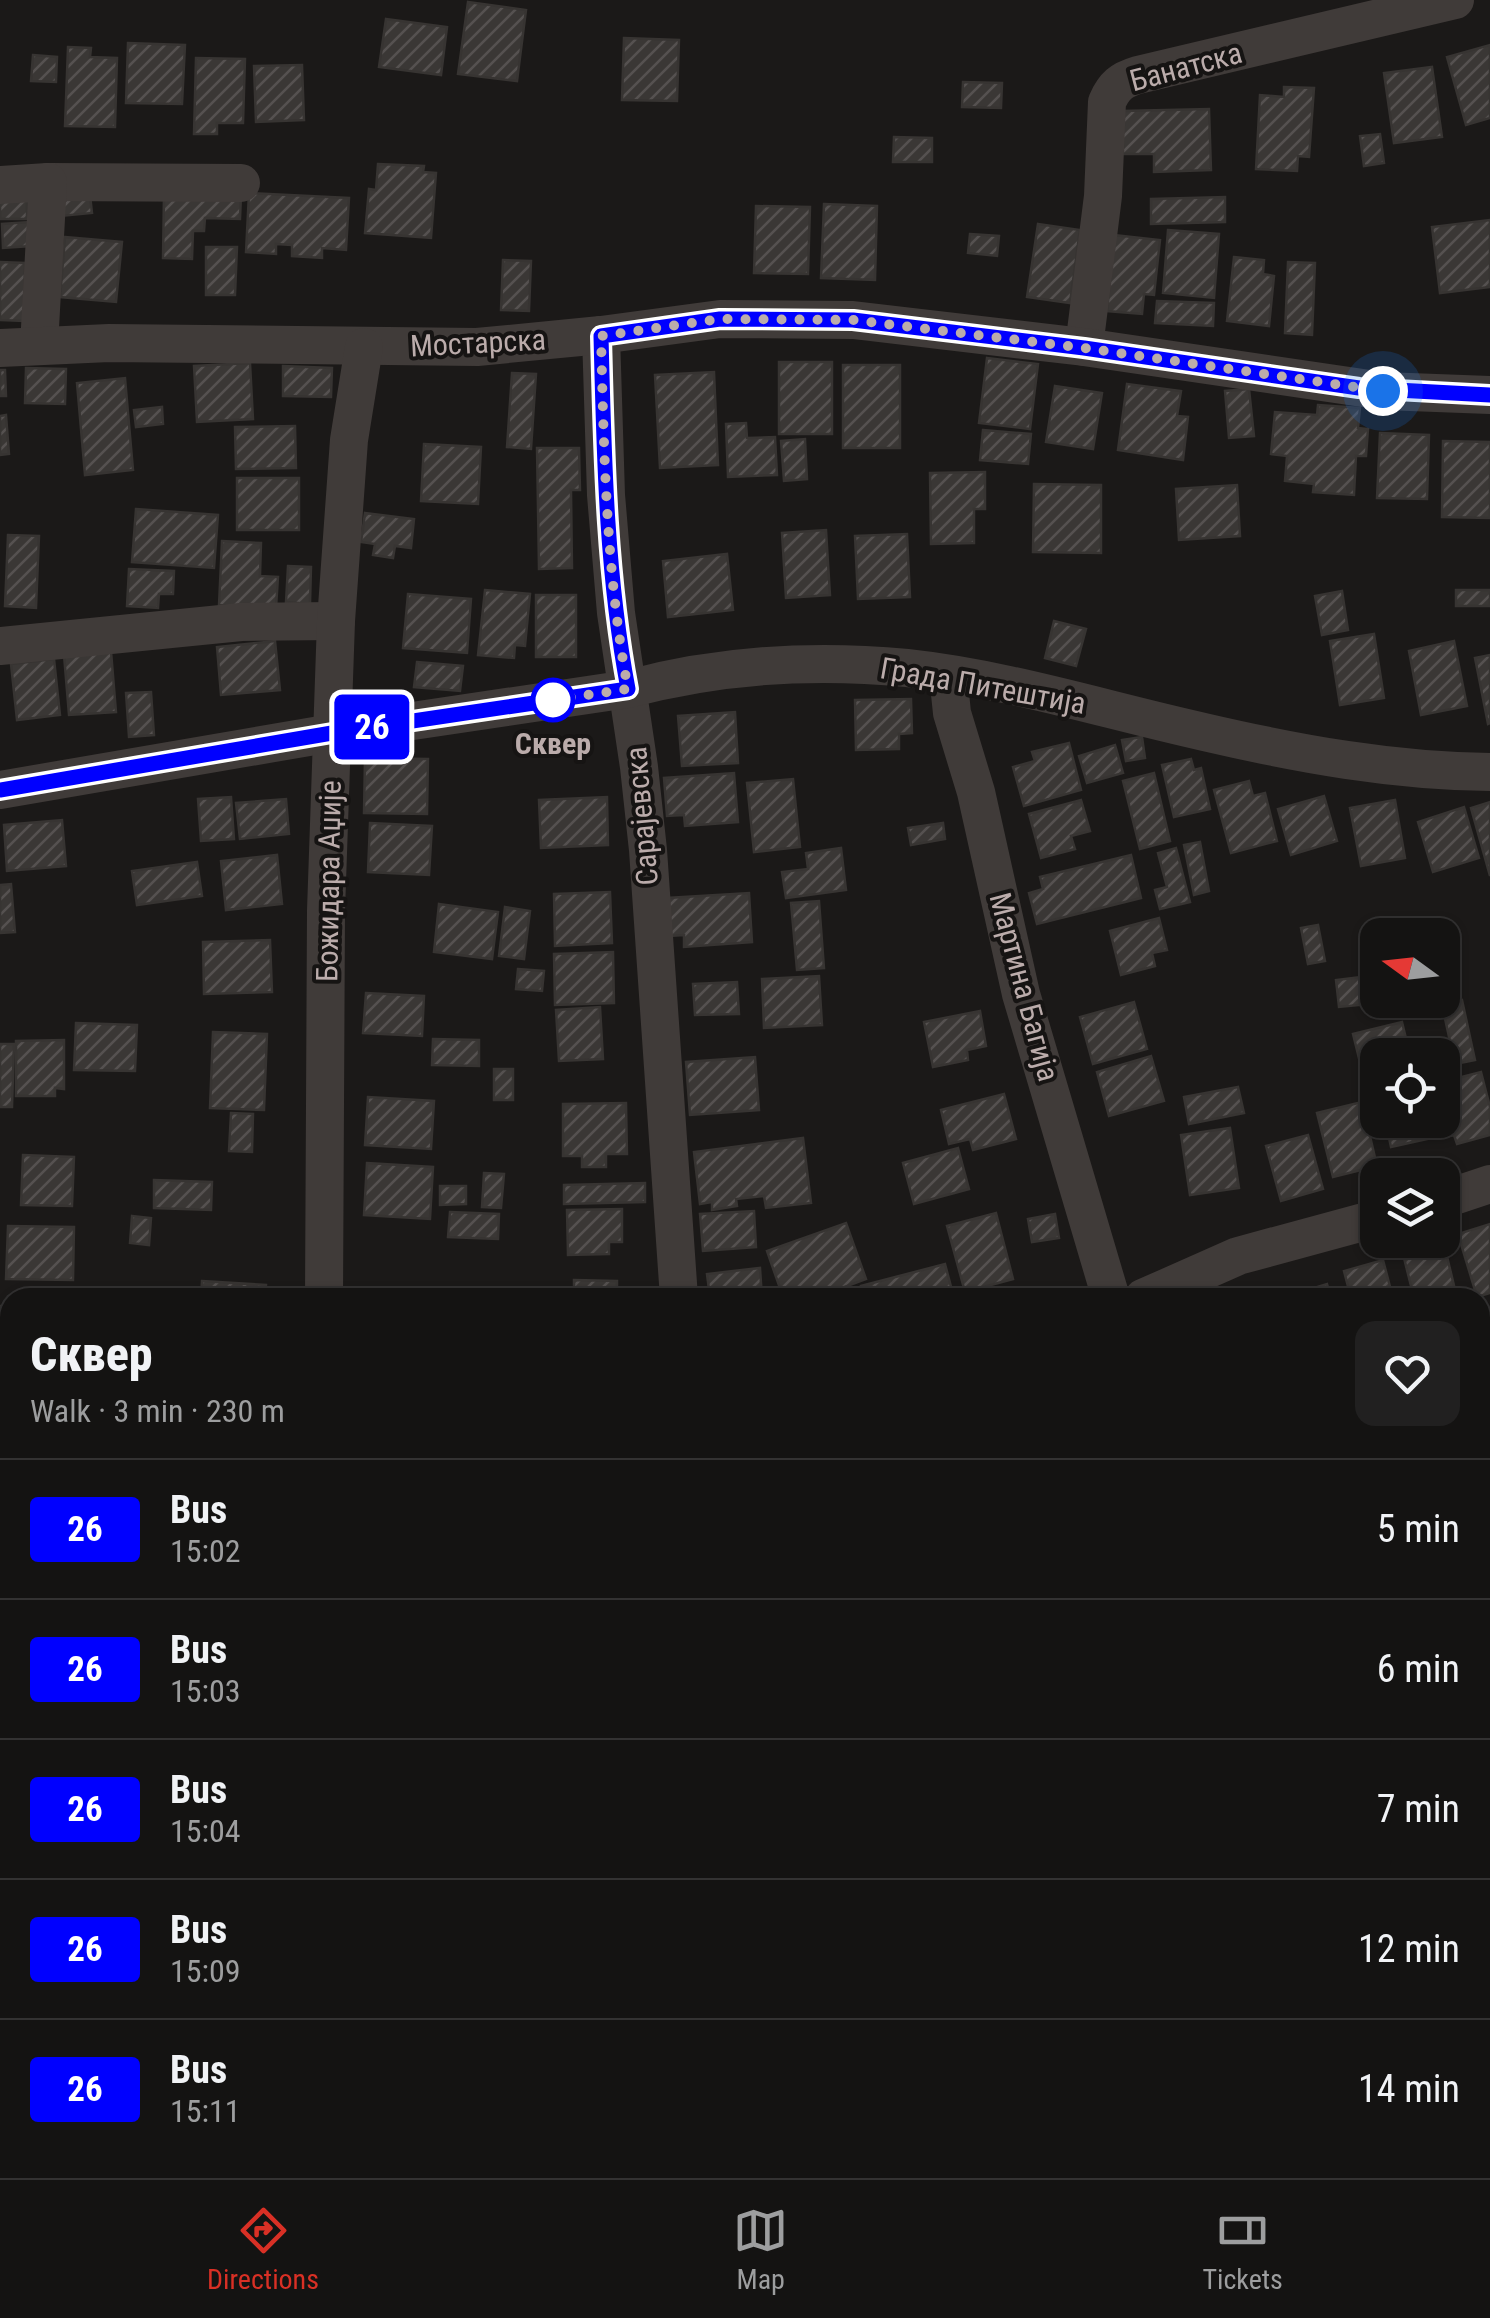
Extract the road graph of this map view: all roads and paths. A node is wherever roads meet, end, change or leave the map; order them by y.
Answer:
1 (1455, 0) edge
2 (48, 182) junction
3 (241, 183) dead end
4 (0, 185) edge
5 (601, 336) junction
6 (38, 346) junction
7 (364, 346) junction
8 (0, 348) edge
9 (1084, 348) junction
10 (1490, 395) edge
11 (336, 622) junction
12 (0, 646) edge
13 (948, 674) junction
14 (628, 689) junction
15 (332, 733) junction
16 (1490, 772) edge
17 (0, 790) edge
18 (1490, 1184) edge
19 (1460, 1194) edge
20 (1360, 1223) edge
21 (324, 1288) edge
22 (678, 1288) edge
23 (1108, 1288) edge
24 (1166, 1288) edge

1 - 9 street, Банатска
2 - 3 street
2 - 4 street
2 - 6 street
5 - 7 street, Мостарска
5 - 9 street, Мостарска
5 - 14 street, Сарајевска
6 - 7 street, Мостарска
6 - 8 street, Мостарска
7 - 11 street, Божидара Аџије
9 - 10 street, Мостарска
11 - 12 street
11 - 15 street, Божидара Аџије
13 - 14 street, Града Питештија
13 - 16 street, Града Питештија
13 - 23 street, Мартина Багија
14 - 15 street, Града Питештија
14 - 22 street, Сарајевска
15 - 17 street, Града Питештија
15 - 21 street, Божидара Аџије
18 - 19 street
20 - 24 street

